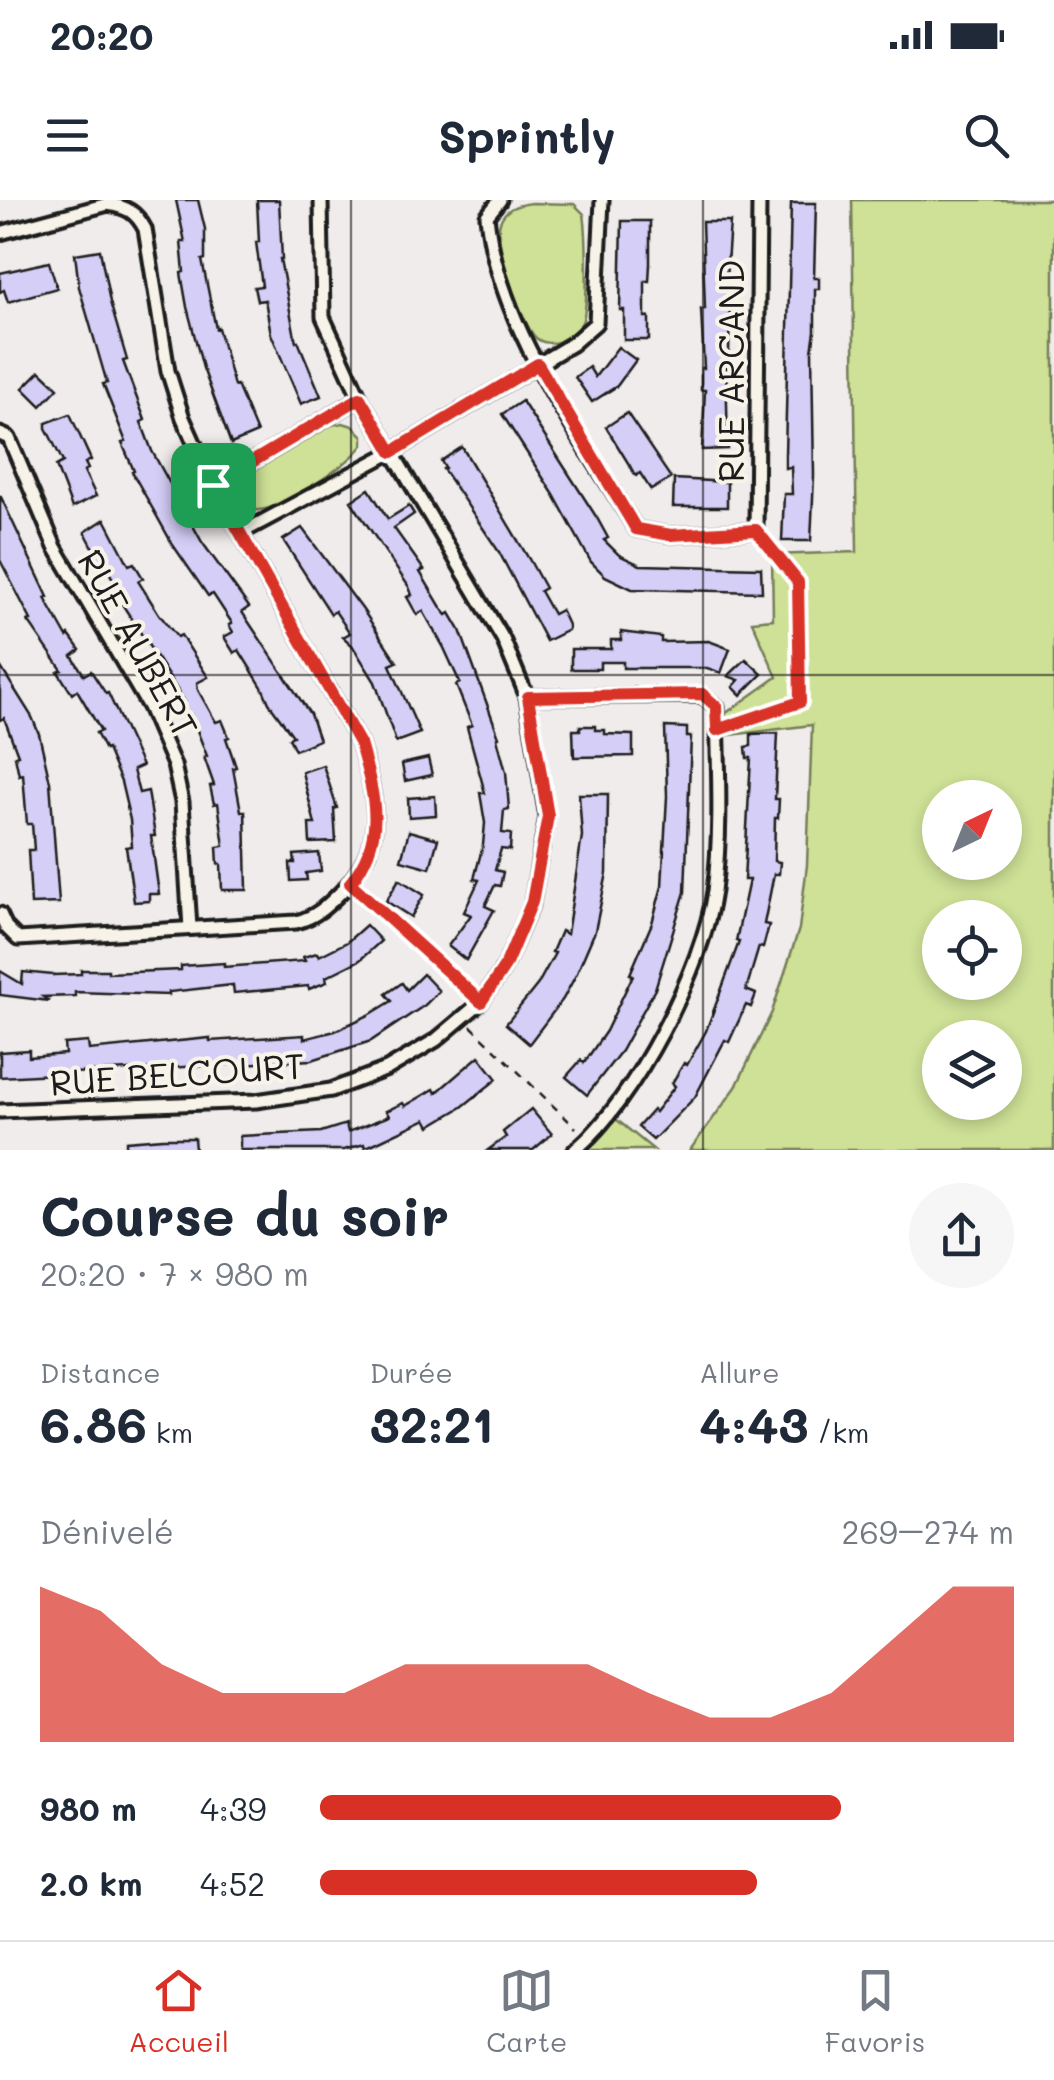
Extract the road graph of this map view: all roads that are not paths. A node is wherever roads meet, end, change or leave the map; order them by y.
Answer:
1 (321, 200) edge
2 (500, 200) edge
3 (602, 200) edge
4 (759, 200) edge
5 (0, 233) edge
6 (538, 364) junction
7 (360, 398) junction
8 (0, 434) edge
9 (392, 452) junction
10 (213, 485) junction
11 (241, 533) junction
12 (528, 697) junction
13 (0, 914) edge
14 (190, 928) junction
15 (0, 1111) edge
16 (574, 1150) edge

1 - 7 street, RUE BELCOURT
2 - 6 street, RUE ARCAND
3 - 6 street
4 - 6 street, RUE ARCAND
5 - 10 street
6 - 9 street
7 - 9 street, RUE BELCOURT
7 - 10 street
8 - 14 street, RUE AUBERT
9 - 11 street
9 - 12 street, RUE BELCOURT
10 - 11 street
11 - 14 street
12 - 15 street, RUE BELCOURT
12 - 16 street
13 - 14 street

